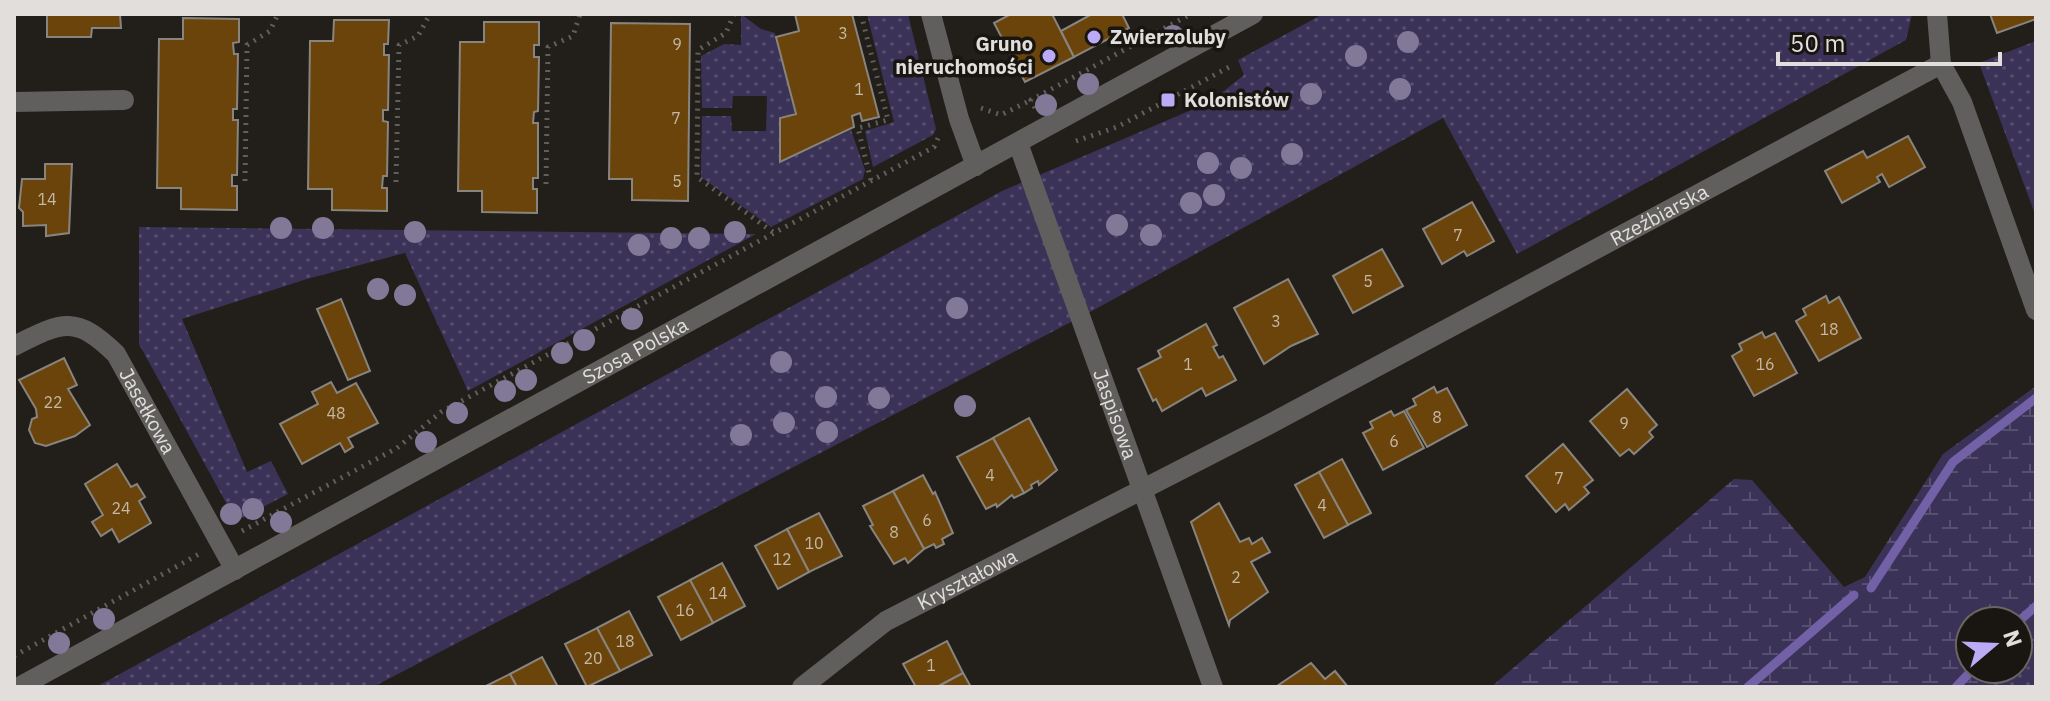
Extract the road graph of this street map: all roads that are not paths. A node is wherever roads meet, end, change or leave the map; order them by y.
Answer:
1 (931, 14) edge
2 (1253, 14) edge
3 (1937, 14) edge
4 (1941, 64) junction
5 (124, 100) dead end
6 (14, 102) edge
7 (1018, 143) junction
8 (976, 166) junction
9 (2036, 310) edge
10 (14, 346) edge
11 (1143, 490) junction
12 (235, 570) junction
13 (19, 687) edge
14 (802, 687) edge
15 (1213, 687) edge

1 - 8 street
2 - 7 street, Szosa Polska
3 - 4 street
4 - 9 street
4 - 11 street, Rzeźbiarska
5 - 6 street
7 - 8 street, Szosa Polska
7 - 11 street, Jaspisowa
8 - 12 street, Szosa Polska
10 - 12 street, Jasełkowa
11 - 14 street, Kryształowa
11 - 15 street, Jaspisowa
12 - 13 street, Szosa Polska

